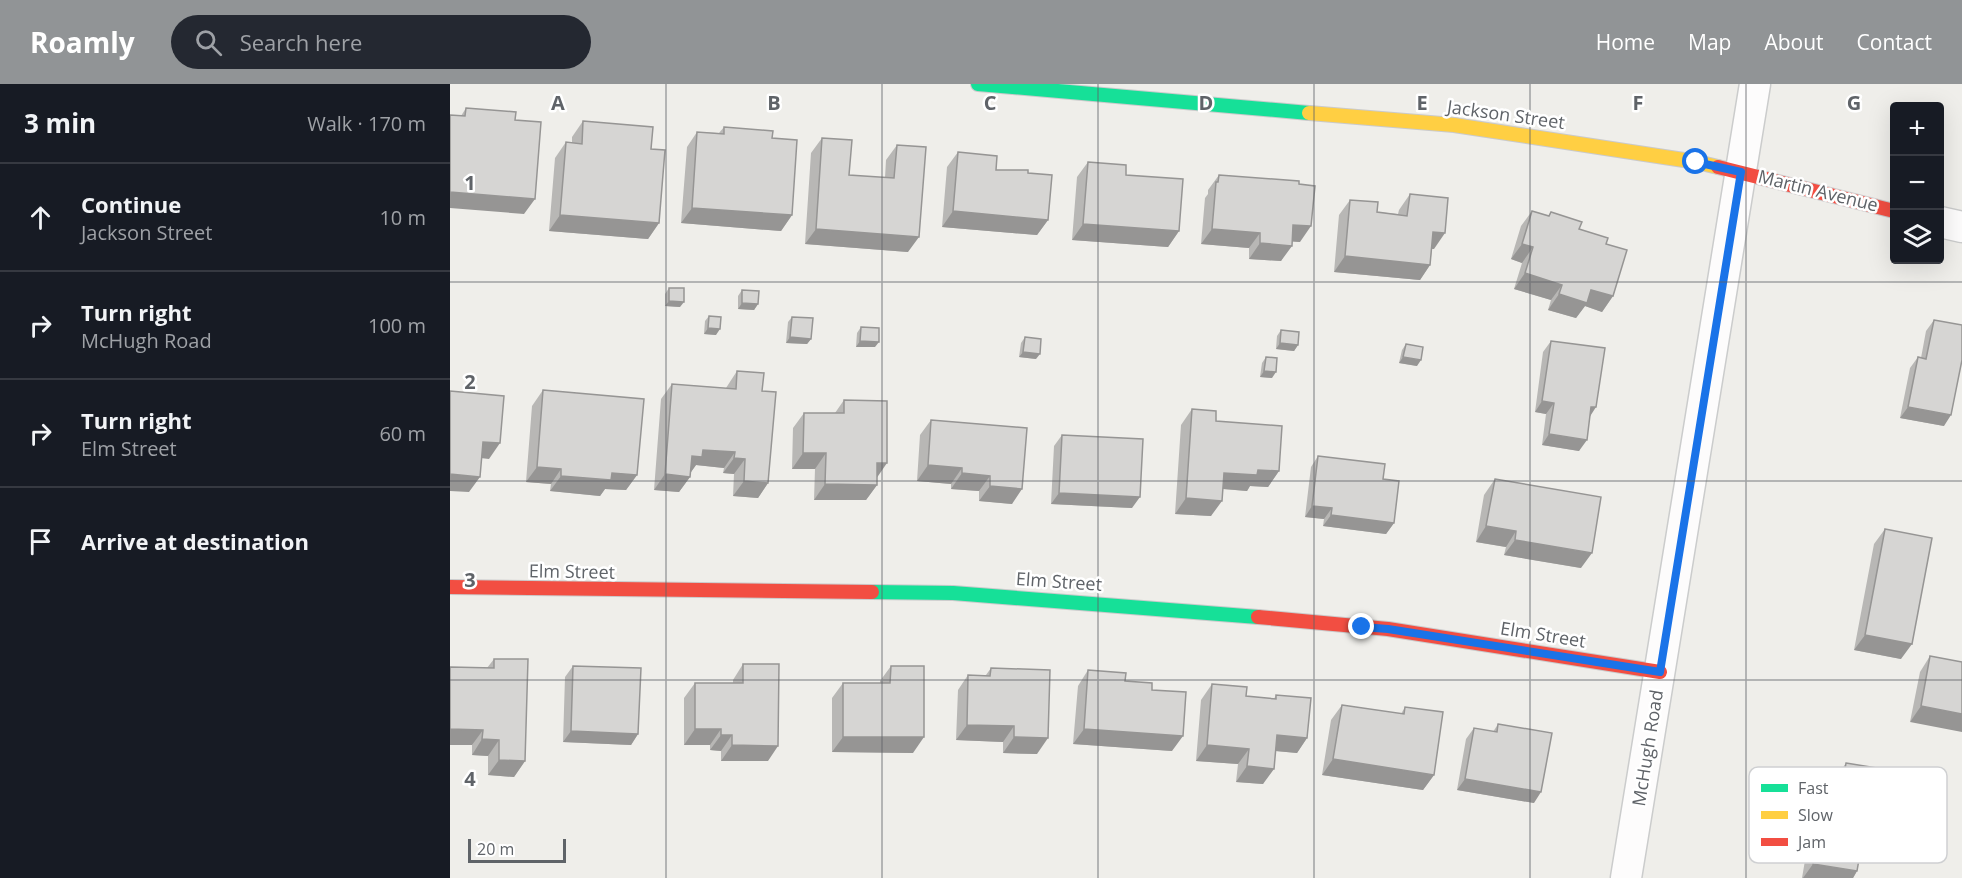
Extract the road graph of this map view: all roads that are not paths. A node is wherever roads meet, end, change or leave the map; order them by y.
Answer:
1 (978, 84) edge
2 (1755, 84) edge
3 (1741, 172) junction
4 (1890, 210) edge
5 (1944, 223) edge
6 (1962, 227) edge
7 (450, 587) edge
8 (1660, 672) junction
9 (1626, 878) edge

1 - 3 street, Jackson Street
2 - 3 street, McHugh Road
3 - 4 street, Martin Avenue
3 - 8 street, McHugh Road
5 - 6 street
7 - 8 street, Elm Street
8 - 9 street, McHugh Road

